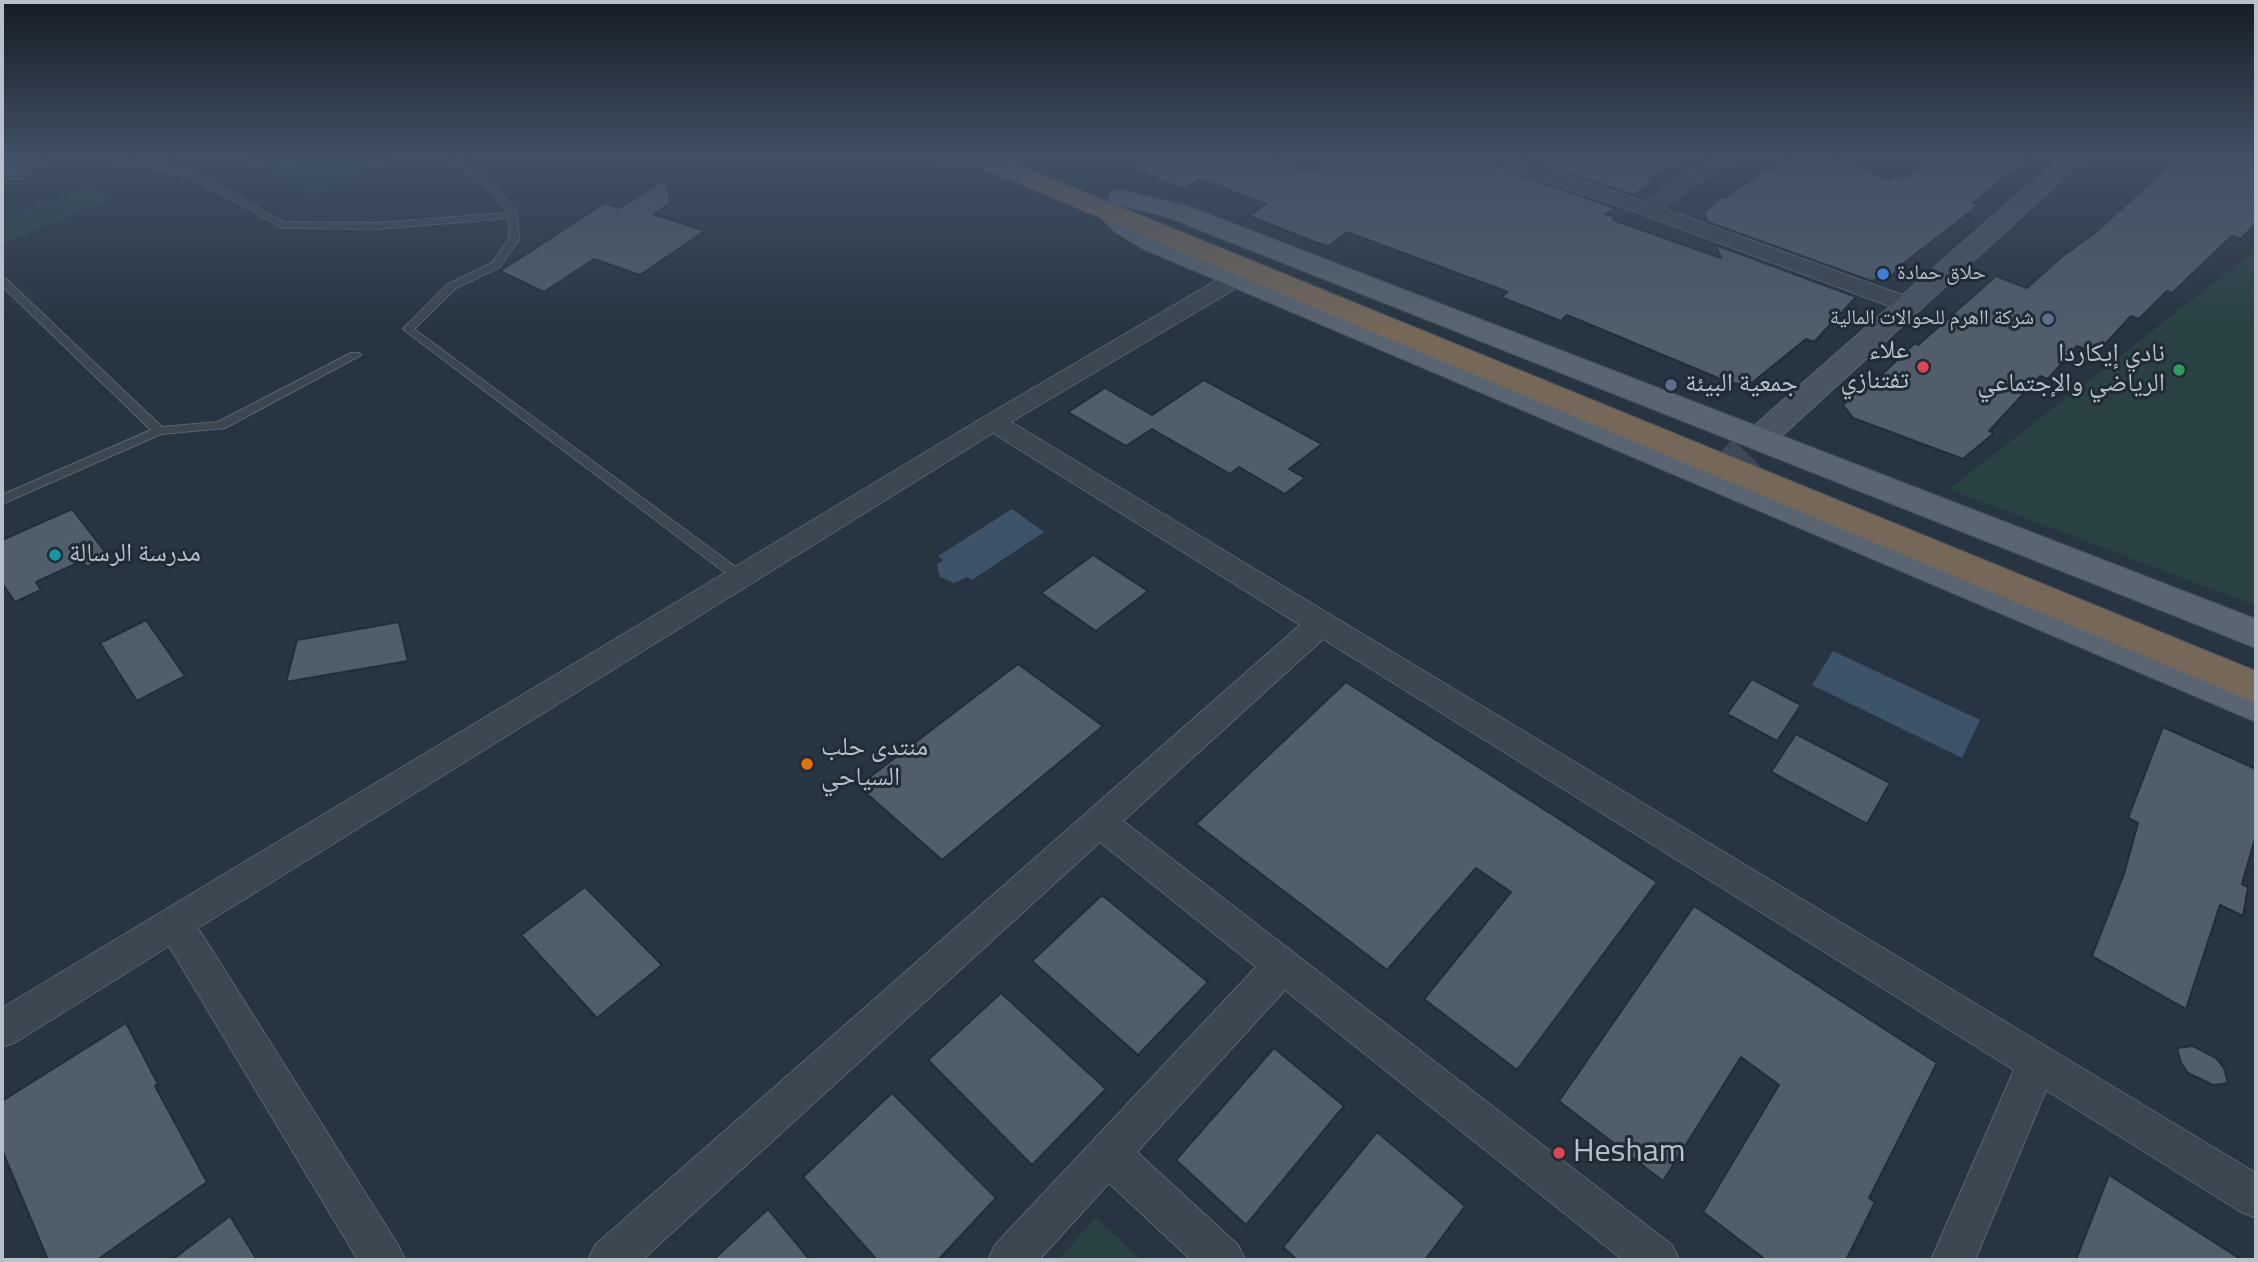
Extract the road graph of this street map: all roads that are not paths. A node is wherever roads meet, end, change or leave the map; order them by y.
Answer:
1 (264, 215) edge
2 (514, 215) joint
3 (1119, 215) edge
4 (1141, 215) edge
5 (1143, 215) edge
6 (1186, 215) edge
7 (1662, 215) edge
8 (2010, 215) edge
9 (1235, 279) junction
10 (2, 281) edge
11 (1908, 305) junction
12 (355, 355) dead end
13 (993, 422) junction
14 (159, 430) junction
15 (1760, 438) junction
16 (2, 500) edge
17 (740, 577) junction
18 (1321, 623) junction
19 (2256, 635) edge
20 (2256, 661) edge
21 (2256, 688) edge
22 (2256, 706) edge
23 (1100, 822) junction
24 (175, 923) junction
25 (1282, 965) junction
26 (2, 1029) edge
27 (2037, 1062) junction
28 (1108, 1154) junction
29 (2256, 1197) edge
30 (383, 1260) edge
31 (610, 1260) edge
32 (1010, 1260) edge
33 (1223, 1260) edge
34 (1657, 1260) edge
35 (1953, 1260) edge

1 - 2 lane
2 - 17 lane
3 - 9 main road
4 - 21 highway
5 - 20 highway
6 - 15 main road
7 - 11 street
8 - 11 main road
9 - 13 street
9 - 22 main road
10 - 14 lane
11 - 15 main road
12 - 14 lane
13 - 17 street
13 - 18 street
14 - 16 lane
15 - 19 main road
17 - 24 street
18 - 23 street
18 - 27 street
23 - 25 street
23 - 31 street
24 - 26 street
24 - 30 street
25 - 28 street
25 - 34 street
27 - 29 street
27 - 35 street
28 - 32 street
28 - 33 street

